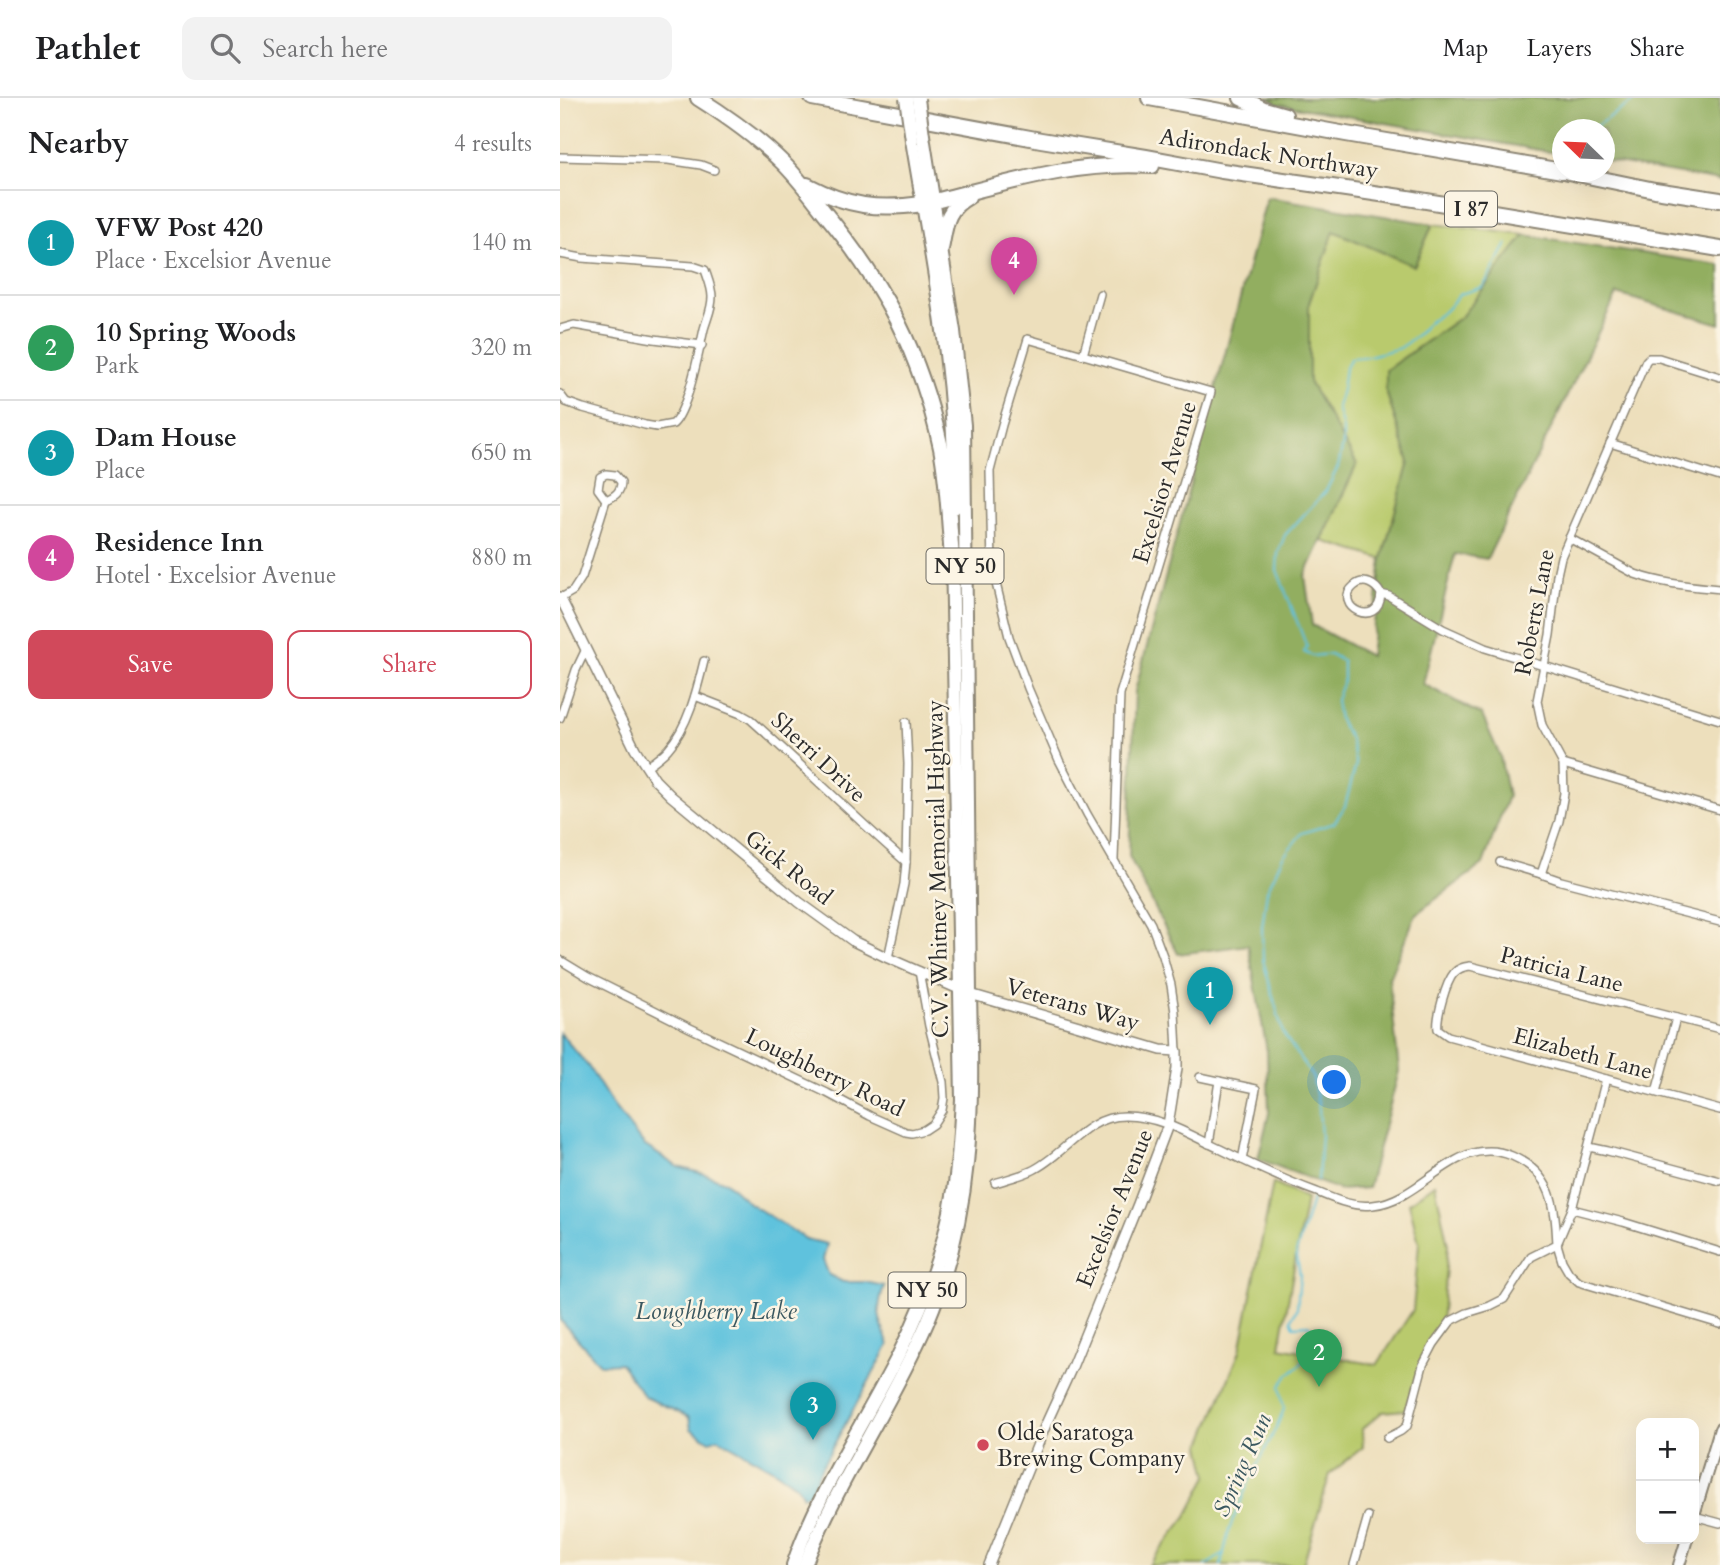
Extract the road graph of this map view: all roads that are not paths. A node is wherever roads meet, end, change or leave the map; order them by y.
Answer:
1 (698, 98) edge
2 (812, 98) edge
3 (906, 98) edge
4 (918, 98) edge
5 (1149, 98) edge
6 (1241, 98) edge
7 (1346, 134) junction
8 (918, 141) junction
9 (560, 157) edge
10 (1552, 169) edge
11 (714, 170) dead end
12 (1222, 171) junction
13 (799, 182) junction
14 (1615, 182) edge
15 (982, 189) junction
16 (1720, 200) edge
17 (928, 203) junction
18 (941, 248) junction
19 (1720, 249) edge
20 (560, 254) edge
21 (1100, 295) dead end
22 (560, 329) edge
23 (702, 345) junction
24 (1083, 355) junction
25 (1720, 377) edge
26 (560, 394) edge
27 (1610, 443) junction
28 (1720, 477) edge
29 (606, 500) dead end
30 (1569, 538) junction
31 (952, 559) junction
32 (1720, 589) edge
33 (1385, 595) junction
34 (560, 598) edge
35 (586, 649) junction
36 (704, 661) dead end
37 (1544, 666) junction
38 (695, 696) junction
39 (560, 718) edge
40 (1720, 720) edge
41 (906, 722) dead end
42 (1563, 764) junction
43 (646, 767) junction
44 (1720, 810) edge
45 (1114, 859) junction
46 (906, 862) junction
47 (1500, 862) dead end
48 (1541, 874) junction
49 (1720, 922) edge
50 (888, 958) junction
51 (560, 960) edge
52 (919, 971) junction
53 (965, 991) junction
54 (1676, 1018) junction
55 (1438, 1029) joint
56 (1720, 1029) edge
57 (1177, 1051) junction
58 (1200, 1077) dead end
59 (1606, 1079) junction
60 (1219, 1081) junction
61 (1656, 1093) junction
62 (1720, 1110) edge
63 (1168, 1125) junction
64 (1209, 1144) junction
65 (1589, 1147) junction
66 (1242, 1160) junction
67 (1720, 1181) edge
68 (995, 1182) dead end
69 (1573, 1209) junction
70 (1557, 1244) junction
71 (1720, 1252) edge
72 (1720, 1324) edge
73 (1719, 1432) edge
74 (1387, 1438) dead end
75 (1699, 1499) edge
76 (1368, 1516) dead end
77 (1699, 1517) edge
78 (1720, 1523) edge
79 (1685, 1544) edge
80 (793, 1565) edge
81 (806, 1565) edge
82 (989, 1565) edge
83 (1354, 1565) edge
84 (1679, 1565) edge

1 - 13 highway
2 - 12 highway, Adirondack Northway / I 87
3 - 8 highway, NY 50, bridge
4 - 8 highway, NY 50, bridge
5 - 7 highway, Adirondack Northway / I 87
6 - 7 highway
7 - 10 highway, Adirondack Northway / I 87
8 - 17 highway, C.V. Whitney Memorial Highway / NY 50
9 - 11 street
12 - 15 highway
12 - 19 highway, Adirondack Northway / I 87
13 - 17 highway
13 - 31 highway
14 - 16 highway, Adirondack Northway / I 87
15 - 17 highway
15 - 18 highway
17 - 18 highway, C.V. Whitney Memorial Highway / NY 50
17 - 31 highway, C.V. Whitney Memorial Highway / NY 50
18 - 53 highway, C.V. Whitney Memorial Highway / NY 50
20 - 23 street
21 - 24 street
22 - 23 street
23 - 26 street
24 - 45 street, Excelsior Avenue
24 - 45 street, Excelsior Avenue
25 - 27 street, Roberts Lane
27 - 28 street
27 - 30 street, Roberts Lane
29 - 34 street
30 - 32 street
30 - 37 street, Roberts Lane
31 - 53 highway, C.V. Whitney Memorial Highway / NY 50
33 - 33 street
33 - 37 street
34 - 35 street, Gick Road
35 - 39 street
35 - 43 street, Gick Road
36 - 38 street
37 - 40 street
37 - 42 street, Roberts Lane
38 - 43 street
38 - 46 street, Sherri Drive
41 - 46 street
42 - 44 street
42 - 48 street, Roberts Lane
43 - 50 street, Gick Road
45 - 57 street, Excelsior Avenue
46 - 50 street
47 - 48 street
48 - 49 street
50 - 52 street, Gick Road
51 - 52 street, Loughberry Road
52 - 53 street, Gick Road
53 - 57 street, Veterans Way
53 - 80 highway, C.V. Whitney Memorial Highway / NY 50
53 - 81 highway, C.V. Whitney Memorial Highway / NY 50
54 - 55 street, Patricia Lane
54 - 56 street, Patricia Lane
54 - 61 street
55 - 59 street, Elizabeth Lane
57 - 63 street, Excelsior Avenue
58 - 60 street
59 - 61 street, Elizabeth Lane
59 - 65 street
60 - 64 street
60 - 66 street
61 - 62 street, Elizabeth Lane
63 - 64 street
63 - 68 street
63 - 82 street, Excelsior Avenue
64 - 66 street
65 - 67 street
65 - 69 street
66 - 70 street
69 - 70 street
69 - 71 street
70 - 72 street
70 - 74 street
73 - 75 main road
76 - 83 street
77 - 78 street
79 - 84 main road

